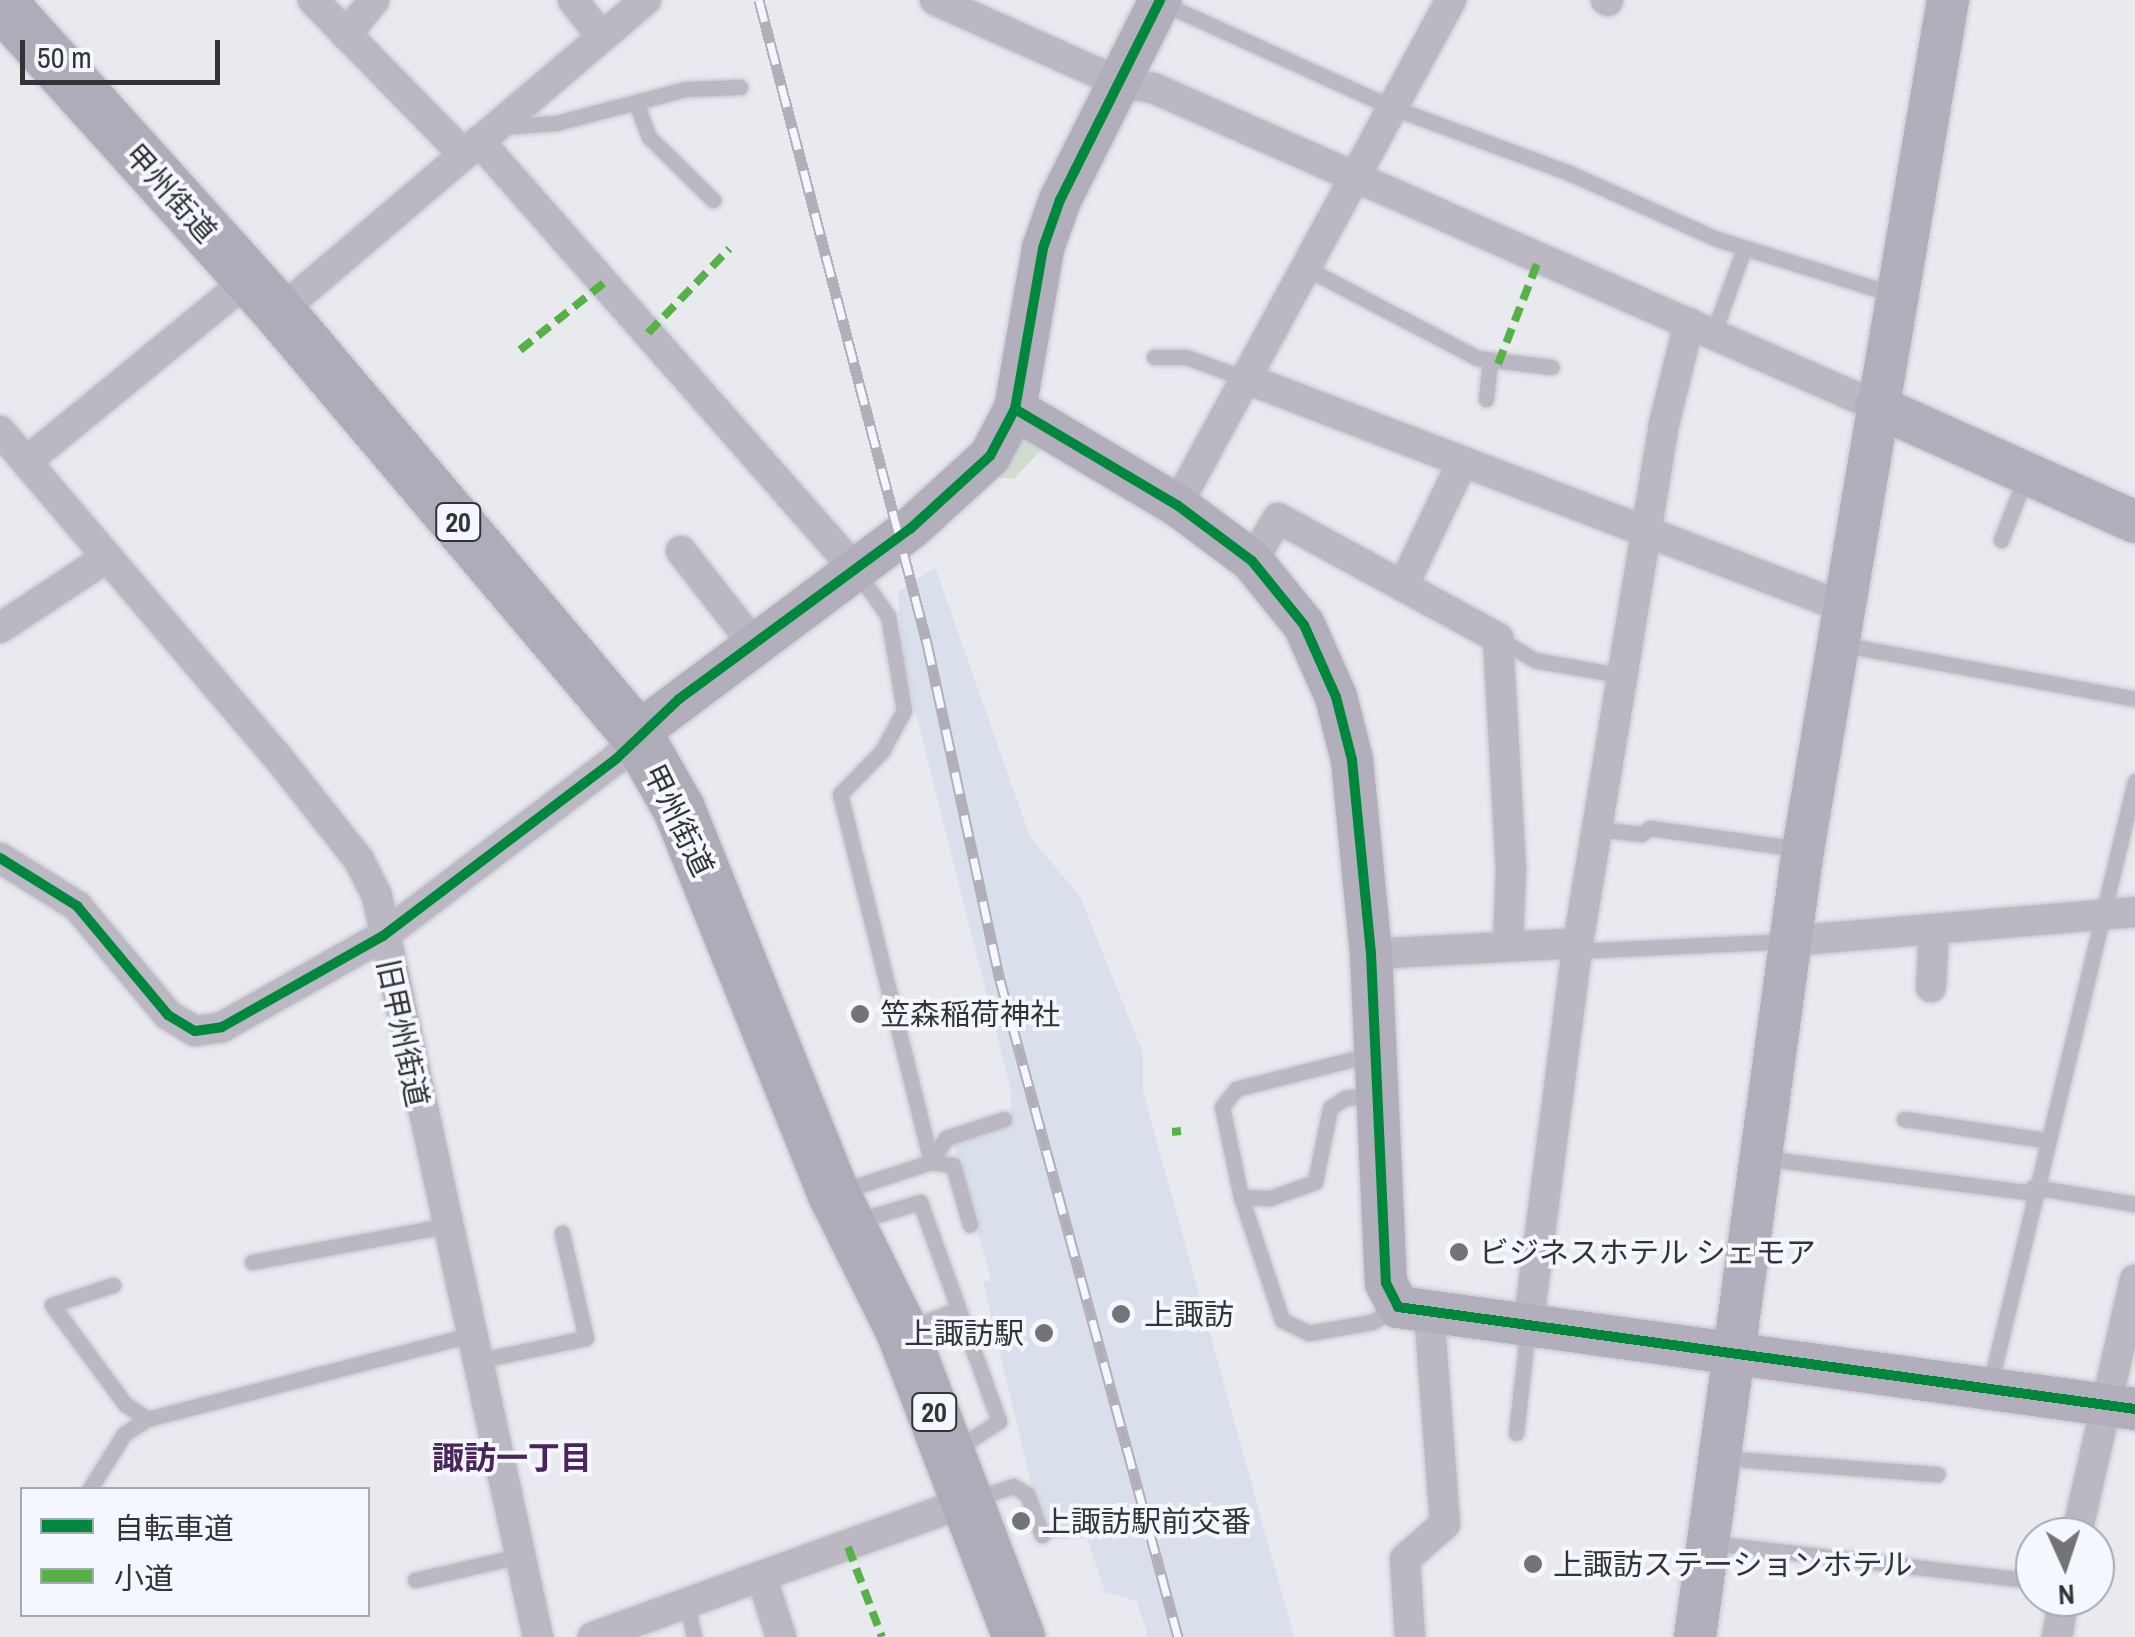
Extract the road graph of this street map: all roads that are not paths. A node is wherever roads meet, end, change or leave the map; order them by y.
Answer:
1 (312, 0) edge
2 (374, 0) edge
3 (573, 0) edge
4 (646, 0) edge
5 (935, 0) edge
6 (1451, 0) edge
7 (1948, 0) edge
8 (1160, 1) edge
9 (0, 2) edge
10 (346, 34) junction
11 (601, 36) junction
12 (1118, 82) junction
13 (740, 86) dead end
14 (526, 100) junction
15 (636, 103) junction
16 (1392, 107) junction
17 (546, 124) junction
18 (479, 141) junction
19 (1353, 178) junction
20 (713, 200) dead end
21 (1744, 250) junction
22 (1304, 267) junction
23 (1896, 294) junction
24 (264, 296) junction
25 (1701, 328) junction
26 (1154, 357) dead end
27 (1490, 362) junction
28 (1552, 368) dead end
29 (1244, 378) junction
30 (1486, 399) dead end
31 (1876, 406) junction
32 (1014, 409) junction
33 (0, 431) edge
34 (27, 461) junction
35 (1462, 463) junction
36 (2028, 473) junction
37 (1177, 505) junction
38 (2135, 522) edge
39 (1648, 532) junction
40 (2002, 540) dead end
41 (681, 551) dead end
42 (106, 558) junction
43 (1252, 561) junction
44 (855, 569) junction
45 (1403, 586) junction
46 (1838, 625) junction
47 (0, 628) edge
48 (1498, 638) junction
49 (753, 642) junction
50 (1624, 676) junction
51 (2135, 699) edge
52 (636, 734) junction
53 (2135, 781) edge
54 (1598, 829) junction
55 (1803, 850) junction
56 (0, 858) edge
57 (2135, 912) edge
58 (2102, 914) junction
59 (1934, 930) junction
60 (383, 936) junction
61 (1789, 940) junction
62 (1508, 944) junction
63 (1578, 947) junction
64 (1371, 954) junction
65 (1931, 987) dead end
66 (1376, 1074) junction
67 (1004, 1119) dead end
68 (1904, 1119) dead end
69 (2044, 1140) junction
70 (1760, 1158) junction
71 (931, 1162) junction
72 (2033, 1190) junction
73 (1241, 1197) junction
74 (2135, 1204) edge
75 (841, 1208) junction
76 (970, 1225) dead end
77 (445, 1226) junction
78 (562, 1233) dead end
79 (252, 1262) dead end
80 (2135, 1280) edge
81 (114, 1285) dead end
82 (958, 1309) junction
83 (1413, 1310) junction
84 (1528, 1326) junction
85 (902, 1331) junction
86 (473, 1348) junction
87 (1734, 1354) junction
88 (1989, 1390) junction
89 (2119, 1409) edge
90 (147, 1419) junction
91 (1516, 1433) dead end
92 (951, 1453) junction
93 (1720, 1458) junction
94 (102, 1466) junction
95 (1937, 1474) dead end
96 (113, 1482) dead end
97 (91, 1487) edge
98 (969, 1501) junction
99 (2083, 1517) edge
100 (1042, 1535) dead end
101 (1708, 1543) junction
102 (520, 1556) junction
103 (762, 1578) junction
104 (2015, 1579) edge
105 (415, 1580) dead end
106 (687, 1604) junction
107 (538, 1637) edge
108 (593, 1637) edge
109 (694, 1637) edge
110 (782, 1637) edge
111 (1019, 1637) edge
112 (1410, 1637) edge
113 (1695, 1637) edge

1 - 10 street
2 - 10 street
3 - 11 street
4 - 11 street
5 - 12 street
6 - 16 street
7 - 23 street
8 - 12 street
8 - 16 lane
9 - 24 highway, 甲州街道 / 20
10 - 18 street
11 - 14 street
12 - 19 street
12 - 32 street
13 - 15 lane
14 - 17 street
14 - 18 street
15 - 17 lane
15 - 20 lane
16 - 19 street
16 - 21 lane
17 - 18 lane
18 - 24 street
18 - 44 street
19 - 22 street
19 - 25 street
21 - 23 lane
21 - 25 lane
22 - 27 lane
22 - 29 street
23 - 31 street
24 - 34 street
24 - 52 highway, 甲州街道 / 20
25 - 31 street
25 - 39 street
26 - 29 lane
27 - 28 lane
27 - 30 lane
29 - 35 street
29 - 37 street
31 - 36 street
31 - 46 street
32 - 37 street
32 - 44 street
33 - 34 street, 旧甲州街道
34 - 42 street, 旧甲州街道
35 - 39 street
35 - 45 street
36 - 38 street
36 - 40 lane
37 - 43 street
39 - 46 street
39 - 50 street
41 - 49 street
42 - 47 street
42 - 60 street, 旧甲州街道
43 - 45 street
43 - 64 street
44 - 49 street
44 - 71 lane
45 - 48 street
46 - 51 lane
46 - 55 street
48 - 50 lane
48 - 62 street
49 - 52 street
50 - 54 street
52 - 60 street
52 - 75 highway, 甲州街道 / 20
53 - 58 lane
54 - 55 lane
54 - 63 street
55 - 61 street
56 - 60 street
57 - 58 street
58 - 59 street
58 - 69 lane
59 - 61 street
59 - 65 street
60 - 77 street, 旧甲州街道
61 - 63 lane
61 - 70 street
62 - 63 street
62 - 64 street
63 - 84 street
64 - 66 street
66 - 73 lane
66 - 73 lane
66 - 83 street
67 - 71 lane
68 - 69 lane
69 - 72 lane
70 - 72 lane
70 - 87 street
71 - 75 lane
71 - 76 lane
72 - 74 lane
72 - 88 lane
73 - 83 lane
75 - 82 lane
75 - 85 highway, 甲州街道 / 20
77 - 79 lane
77 - 86 street, 旧甲州街道
78 - 86 lane
80 - 89 street
81 - 90 lane
82 - 85 lane
82 - 92 lane
83 - 84 street
83 - 112 street
84 - 87 street
84 - 91 lane
85 - 92 highway, 甲州街道 / 20
86 - 90 lane
86 - 102 street, 旧甲州街道
87 - 88 street
87 - 93 street
88 - 89 street
89 - 99 street
90 - 94 lane
92 - 98 highway, 甲州街道 / 20
93 - 95 lane
93 - 101 street
94 - 96 lane
94 - 97 lane
98 - 100 lane
98 - 103 street
98 - 111 highway, 甲州街道 / 20
101 - 104 lane
101 - 113 street
102 - 105 lane
102 - 107 street, 旧甲州街道
103 - 106 street
103 - 110 street
106 - 108 street
106 - 109 lane

